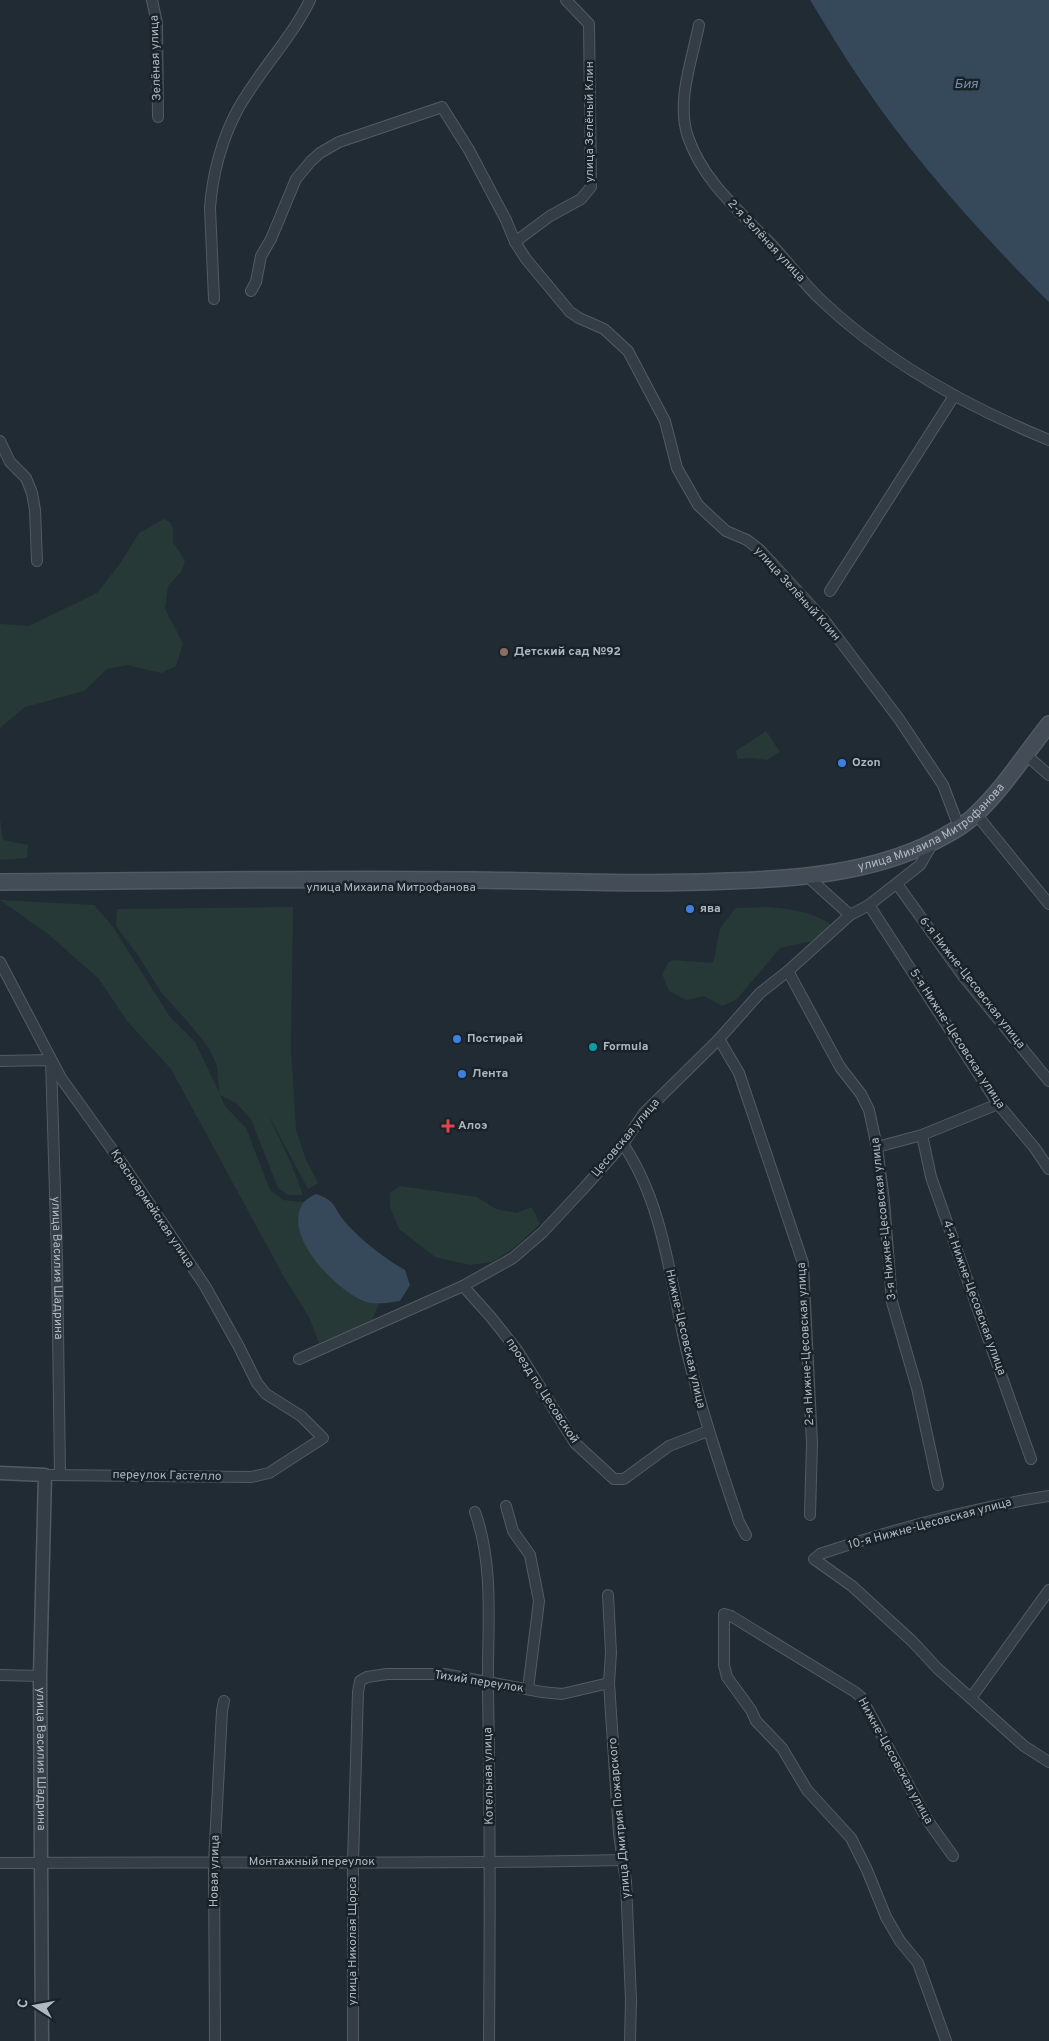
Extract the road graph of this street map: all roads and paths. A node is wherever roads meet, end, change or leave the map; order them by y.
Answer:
1 (152, 0) edge
2 (310, 0) edge
3 (566, 0) edge
4 (699, 25) dead end
5 (158, 117) dead end
6 (515, 242) junction
7 (251, 291) dead end
8 (214, 298) dead end
9 (954, 396) junction
10 (1049, 440) edge
11 (0, 442) edge
12 (37, 561) dead end
13 (830, 591) dead end
14 (1049, 724) edge
15 (1025, 754) junction
16 (1049, 775) edge
17 (976, 814) junction
18 (959, 827) junction
19 (934, 841) junction
20 (808, 877) junction
21 (0, 882) edge
22 (897, 884) junction
23 (83, 886) junction
24 (0, 889) edge
25 (1049, 904) edge
26 (869, 905) junction
27 (850, 915) junction
28 (0, 962) edge
29 (788, 971) junction
30 (719, 1039) junction
31 (51, 1060) junction
32 (0, 1061) edge
33 (1049, 1081) edge
34 (998, 1104) junction
35 (922, 1135) junction
36 (623, 1144) junction
37 (877, 1147) junction
38 (1049, 1169) edge
39 (463, 1286) junction
40 (300, 1360) dead end
41 (708, 1431) junction
42 (323, 1438) joint
43 (1031, 1459) dead end
44 (0, 1473) edge
45 (45, 1475) junction
46 (60, 1475) junction
47 (938, 1485) dead end
48 (1049, 1496) edge
49 (506, 1506) dead end
50 (475, 1512) dead end
51 (810, 1515) dead end
52 (746, 1535) dead end
53 (1049, 1590) edge
54 (608, 1595) dead end
55 (0, 1675) edge
56 (40, 1676) junction
57 (488, 1682) junction
58 (609, 1683) junction
59 (528, 1689) junction
60 (358, 1692) joint
61 (971, 1698) junction
62 (224, 1701) dead end
63 (1049, 1762) edge
64 (953, 1856) dead end
65 (624, 1860) junction
66 (214, 1862) junction
67 (353, 1862) junction
68 (0, 1863) edge
69 (41, 1863) junction
70 (491, 1863) junction
71 (42, 2041) edge
72 (215, 2041) edge
73 (353, 2041) edge
74 (489, 2041) edge
75 (630, 2041) edge
76 (946, 2041) edge

1 - 5 street, Зелёная улица
2 - 8 street
3 - 6 street, улица Зелёный Клин
4 - 9 street, 2-я Зелёная улица
6 - 7 street, улица Зелёный Клин
6 - 18 street, улица Зелёный Клин
9 - 10 street, 2-я Зелёная улица
9 - 13 street
11 - 12 street
14 - 15 main road, улица Михаила Митрофанова
15 - 16 street
15 - 17 main road, улица Михаила Митрофанова
17 - 18 main road, улица Михаила Митрофанова
17 - 25 street
18 - 19 main road, улица Михаила Митрофанова
19 - 20 main road, улица Михаила Митрофанова
19 - 22 street, Цесовская улица
20 - 23 main road, улица Михаила Митрофанова
20 - 27 street
21 - 23 main road, улица Михаила Митрофанова
22 - 26 street, Цесовская улица
22 - 33 street, 6-я Нижне-Цесовская улица
23 - 24 main road, улица Михаила Митрофанова
26 - 27 street, Цесовская улица
26 - 34 street, 5-я Нижне-Цесовская улица
27 - 29 street, Цесовская улица
28 - 31 street, Красноармейская улица
29 - 30 street, Цесовская улица
29 - 37 street, 3-я Нижне-Цесовская улица
30 - 36 street, Цесовская улица
30 - 51 street, 2-я Нижне-Цесовская улица
31 - 32 street
31 - 42 street, Красноармейская улица
31 - 46 street, улица Василия Шадрина
34 - 35 street
34 - 38 street, 5-я Нижне-Цесовская улица
35 - 37 street
35 - 43 street, 4-я Нижне-Цесовская улица
36 - 39 street, Цесовская улица
36 - 41 street, Нижне-Цесовская улица
37 - 47 street, 3-я Нижне-Цесовская улица
39 - 40 street, Цесовская улица
39 - 41 street, проезд по Цесовской
41 - 52 street, Нижне-Цесовская улица
42 - 46 street, переулок Гастелло
44 - 45 street, переулок Гастелло
45 - 46 street, переулок Гастелло
45 - 56 street, улица Василия Шадрина
48 - 61 street, 10-я Нижне-Цесовская улица
49 - 59 street
50 - 57 street, Котельная улица
53 - 61 street
54 - 58 street, улица Дмитрия Пожарского
55 - 56 street
56 - 69 street, улица Василия Шадрина
57 - 59 street, Тихий переулок
57 - 60 street, Тихий переулок
57 - 70 street, Котельная улица
58 - 59 street, Тихий переулок
58 - 65 street, улица Дмитрия Пожарского
60 - 67 street, улица Николая Щорса
61 - 63 street
62 - 66 street, Новая улица
64 - 76 street, Нижне-Цесовская улица
65 - 70 street, Монтажный переулок
65 - 75 street, улица Дмитрия Пожарского
66 - 67 street, Монтажный переулок
66 - 69 street, Монтажный переулок
66 - 72 street, Новая улица
67 - 70 street, Монтажный переулок
67 - 73 street, улица Николая Щорса
68 - 69 street, Монтажный переулок
69 - 71 street, улица Василия Шадрина
70 - 74 street, Котельная улица

